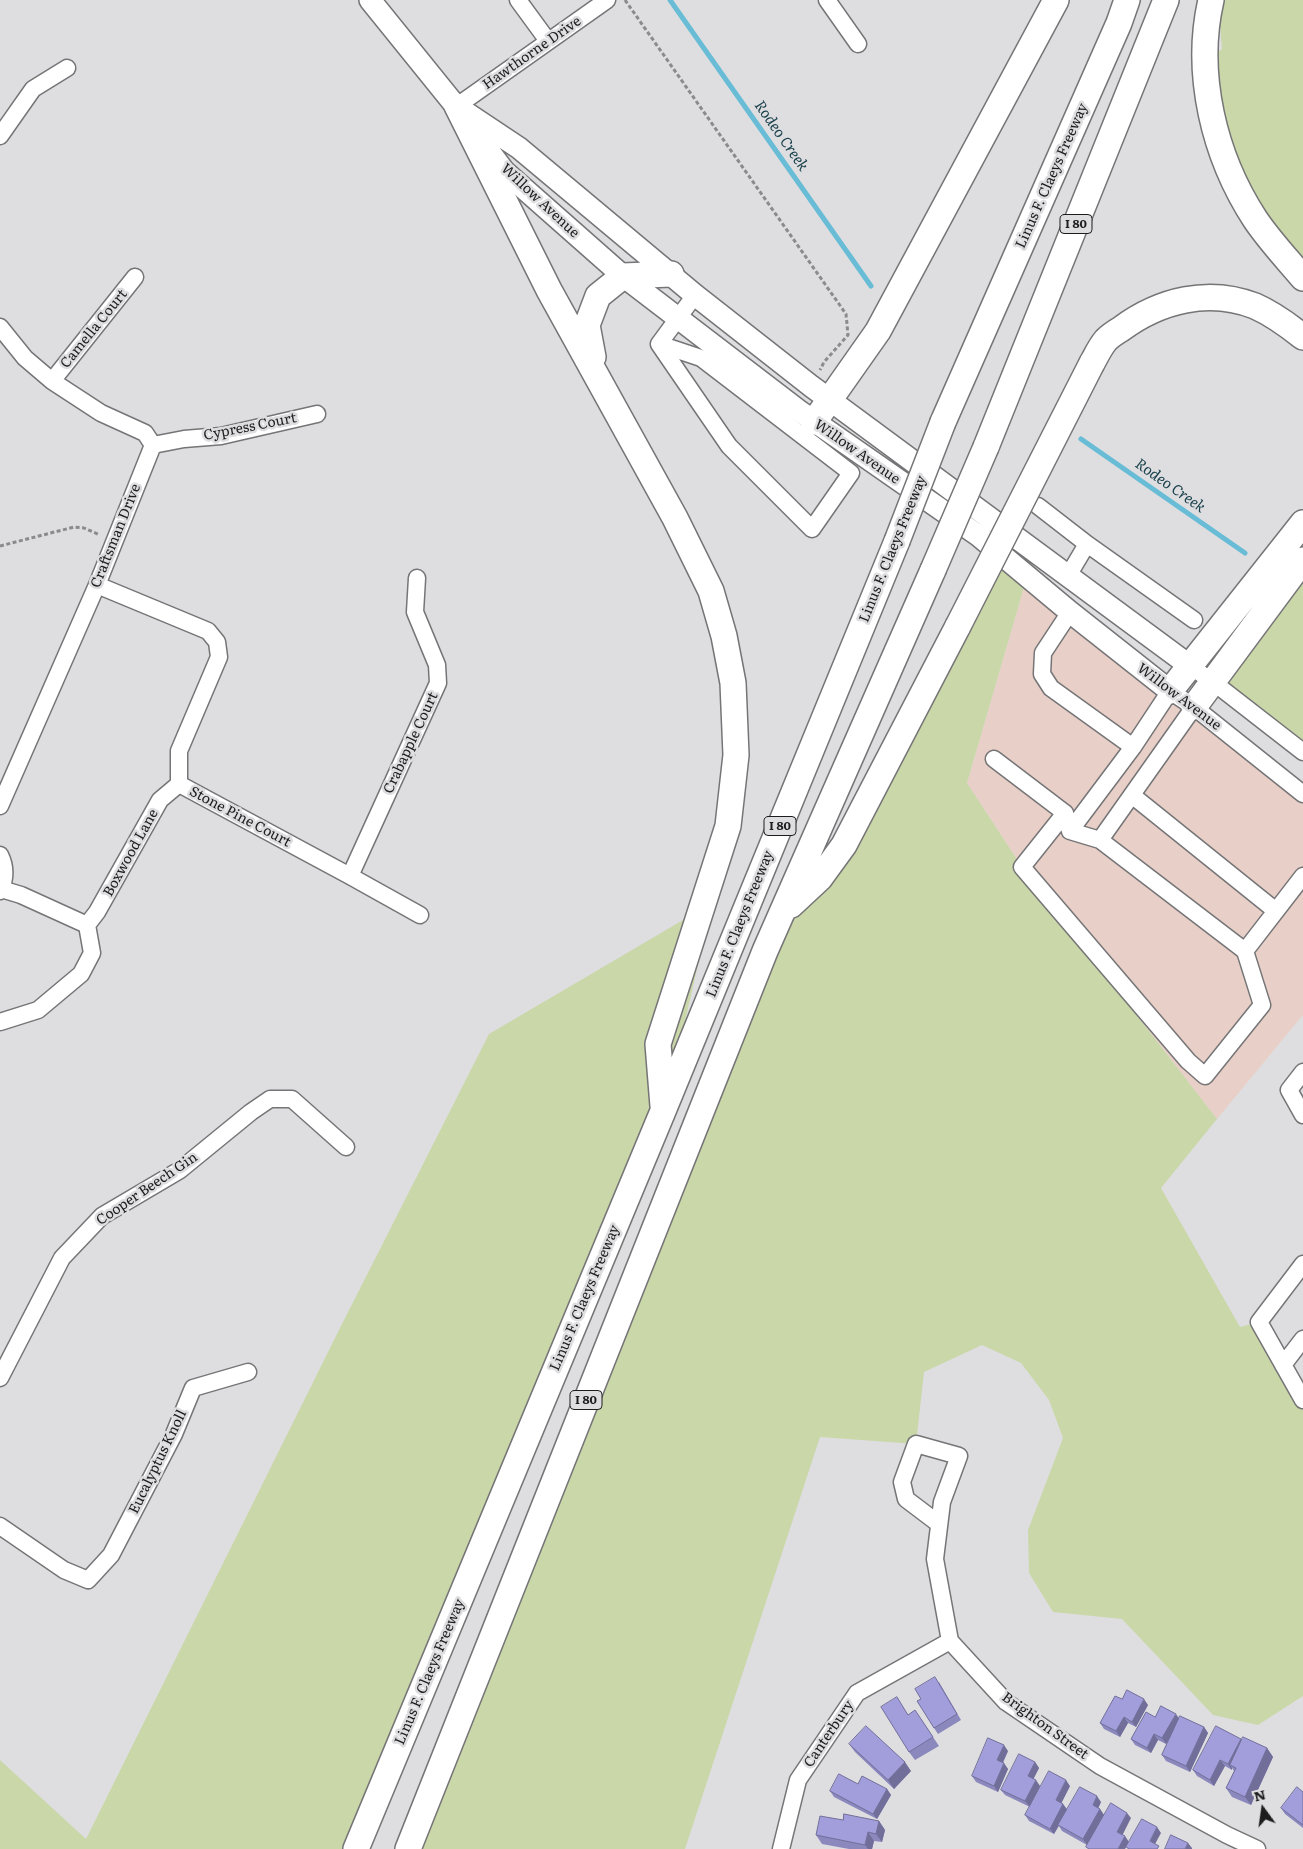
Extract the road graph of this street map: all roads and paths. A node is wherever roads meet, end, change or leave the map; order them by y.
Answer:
1 (370, 0) edge
2 (518, 0) edge
3 (607, 0) edge
4 (625, 0) edge
5 (827, 0) edge
6 (1056, 0) edge
7 (1128, 0) edge
8 (1166, 0) edge
9 (1211, 0) edge
10 (548, 41) junction
11 (858, 44) dead end
12 (67, 68) dead end
13 (457, 106) junction
14 (0, 136) edge
15 (671, 274) junction
16 (623, 276) junction
17 (135, 277) dead end
18 (1303, 278) edge
19 (695, 295) junction
20 (678, 318) junction
21 (0, 327) edge
22 (1303, 337) edge
23 (659, 344) junction
24 (596, 376) junction
25 (52, 381) junction
26 (820, 393) junction
27 (317, 414) dead end
28 (814, 422) junction
29 (153, 445) junction
30 (1038, 506) dead end
31 (1303, 523) edge
32 (114, 543) junction
33 (1087, 544) junction
34 (0, 546) edge
35 (1303, 560) edge
36 (1068, 576) junction
37 (417, 578) dead end
38 (97, 585) junction
39 (1070, 612) junction
40 (1194, 620) dead end
41 (1190, 666) junction
42 (1213, 682) junction
43 (1170, 691) junction
44 (1194, 707) junction
45 (1133, 747) junction
46 (1303, 752) edge
47 (994, 759) dead end
48 (179, 784) junction
49 (1303, 794) edge
50 (1133, 796) junction
51 (0, 806) edge
52 (1065, 813) junction
53 (1070, 831) junction
54 (1100, 840) junction
55 (0, 855) edge
56 (350, 876) junction
57 (1303, 876) edge
58 (0, 890) edge
59 (1276, 911) junction
60 (782, 914) junction
61 (420, 915) dead end
62 (87, 925) junction
63 (1245, 952) junction
64 (0, 1022) edge
65 (1303, 1072) edge
66 (663, 1110) junction
67 (1303, 1115) edge
68 (346, 1147) dead end
69 (1303, 1264) edge
70 (1303, 1339) edge
71 (1283, 1365) junction
72 (248, 1372) dead end
73 (0, 1378) edge
74 (1303, 1400) edge
75 (939, 1524) junction
76 (0, 1526) edge
77 (950, 1641) junction
78 (356, 1849) edge
79 (408, 1849) edge
80 (782, 1849) edge
81 (1257, 1849) edge

1 - 13 main road, Willow Avenue
2 - 10 street
3 - 10 street, Hawthorne Drive
4 - 26 path
5 - 11 street
6 - 26 highway
7 - 66 highway, Linus F. Claeys Freeway / I 80, bridge
8 - 60 highway, I 80, bridge
9 - 18 highway
10 - 13 street, Hawthorne Drive
12 - 14 street
13 - 15 main road, Willow Avenue
13 - 16 main road, Willow Avenue
13 - 24 highway
15 - 16 highway
15 - 19 main road, Willow Avenue
16 - 20 main road, Willow Avenue
16 - 24 highway
17 - 25 street, Camella Court
19 - 20 street
19 - 26 main road, Willow Avenue
20 - 23 street
20 - 28 main road, Willow Avenue
21 - 25 street
22 - 60 highway, bridge
23 - 23 street
24 - 66 highway
25 - 29 street
26 - 28 highway
26 - 36 main road, Willow Avenue
27 - 29 street, Cypress Court
28 - 39 main road, Willow Avenue
29 - 32 street, Craftsman Drive
30 - 33 street
31 - 41 highway
32 - 34 path
32 - 38 street, Craftsman Drive
33 - 36 street
33 - 40 street
35 - 42 highway
36 - 41 main road, Willow Avenue
37 - 56 street, Crabapple Court
38 - 48 street, Stone Pine Court
38 - 51 street, Craftsman Drive
39 - 43 main road, Willow Avenue
39 - 45 street
41 - 42 street, Willow Avenue
41 - 43 highway
42 - 44 highway
42 - 46 street, Willow Avenue
43 - 44 street, Willow Avenue
43 - 45 street
44 - 49 street, Willow Avenue
44 - 50 street
45 - 53 street
47 - 52 street
48 - 56 street, Stone Pine Court
48 - 62 street, Boxwood Lane
50 - 54 street
50 - 59 street
52 - 53 street
52 - 63 street
53 - 54 street
54 - 63 street
55 - 58 street
56 - 61 street, Stone Pine Court
57 - 59 street
58 - 62 street
59 - 63 street
60 - 79 highway, I 80
62 - 64 street
65 - 67 street
66 - 78 highway, Linus F. Claeys Freeway / I 80
68 - 73 street, Cooper Beech Gin
69 - 71 street
70 - 71 street
71 - 74 street
72 - 76 street, Eucalyptus Knoll
75 - 75 street
75 - 77 street
77 - 80 street, Canterbury
77 - 81 street, Brighton Street

